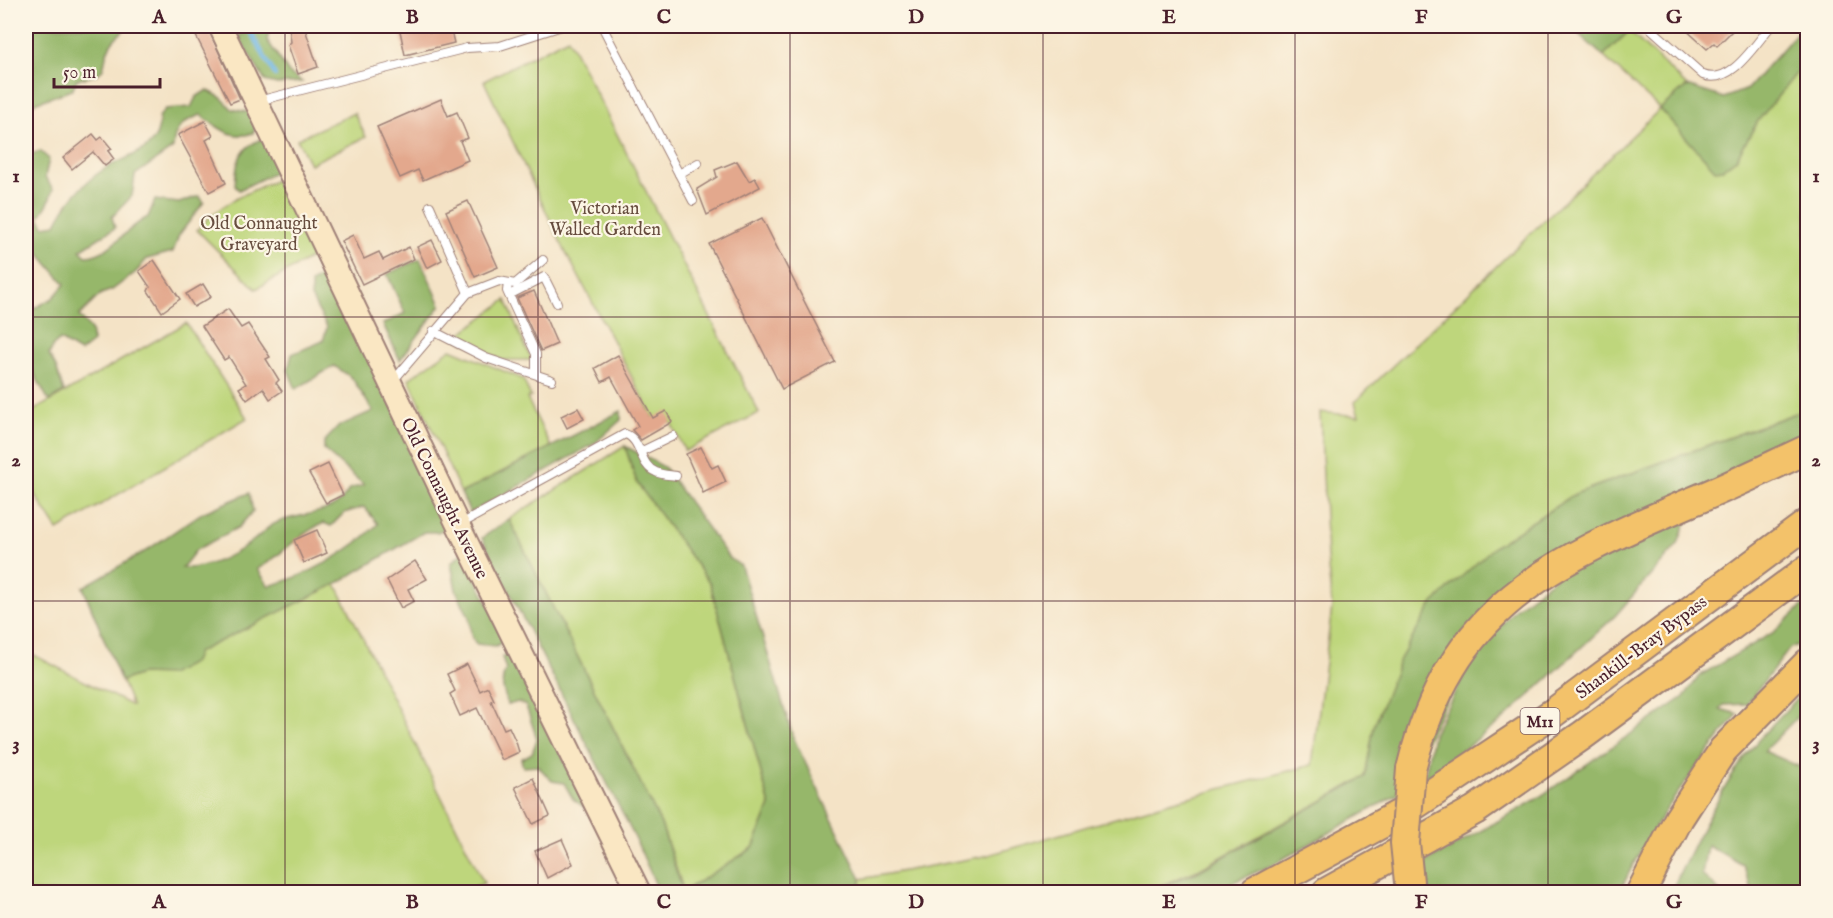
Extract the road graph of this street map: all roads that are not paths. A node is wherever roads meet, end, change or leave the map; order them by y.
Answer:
1 (220, 26) edge
2 (562, 26) edge
3 (602, 26) edge
4 (1648, 26) edge
5 (1771, 26) edge
6 (256, 101) junction
7 (698, 163) dead end
8 (679, 174) junction
9 (693, 201) dead end
10 (430, 206) dead end
11 (543, 260) dead end
12 (508, 283) junction
13 (468, 293) junction
14 (509, 295) junction
15 (557, 303) dead end
16 (433, 331) junction
17 (536, 374) junction
18 (552, 380) dead end
19 (390, 385) junction
20 (673, 436) dead end
21 (1808, 448) edge
22 (640, 452) junction
23 (676, 476) dead end
24 (1808, 523) edge
25 (458, 525) junction
26 (1808, 569) edge
27 (1808, 663) edge
28 (639, 892) edge
29 (1255, 892) edge
30 (1327, 892) edge
31 (1410, 892) edge
32 (1641, 892) edge

1 - 6 street, Old Connaught Avenue
2 - 6 lane
3 - 8 lane
4 - 5 lane
6 - 19 street, Old Connaught Avenue
7 - 8 lane
8 - 9 lane
10 - 13 lane
11 - 12 lane
12 - 13 lane
12 - 14 lane
13 - 16 lane
14 - 15 lane
14 - 17 lane
16 - 17 lane
16 - 19 lane
17 - 18 lane
19 - 25 street, Old Connaught Avenue
20 - 22 lane
21 - 31 highway, bridge
22 - 23 lane
22 - 25 lane
24 - 29 highway, Shankill-Bray Bypass / M11
25 - 28 street, Old Connaught Avenue
26 - 30 highway, Shankill-Bray Bypass / M11
27 - 32 highway

